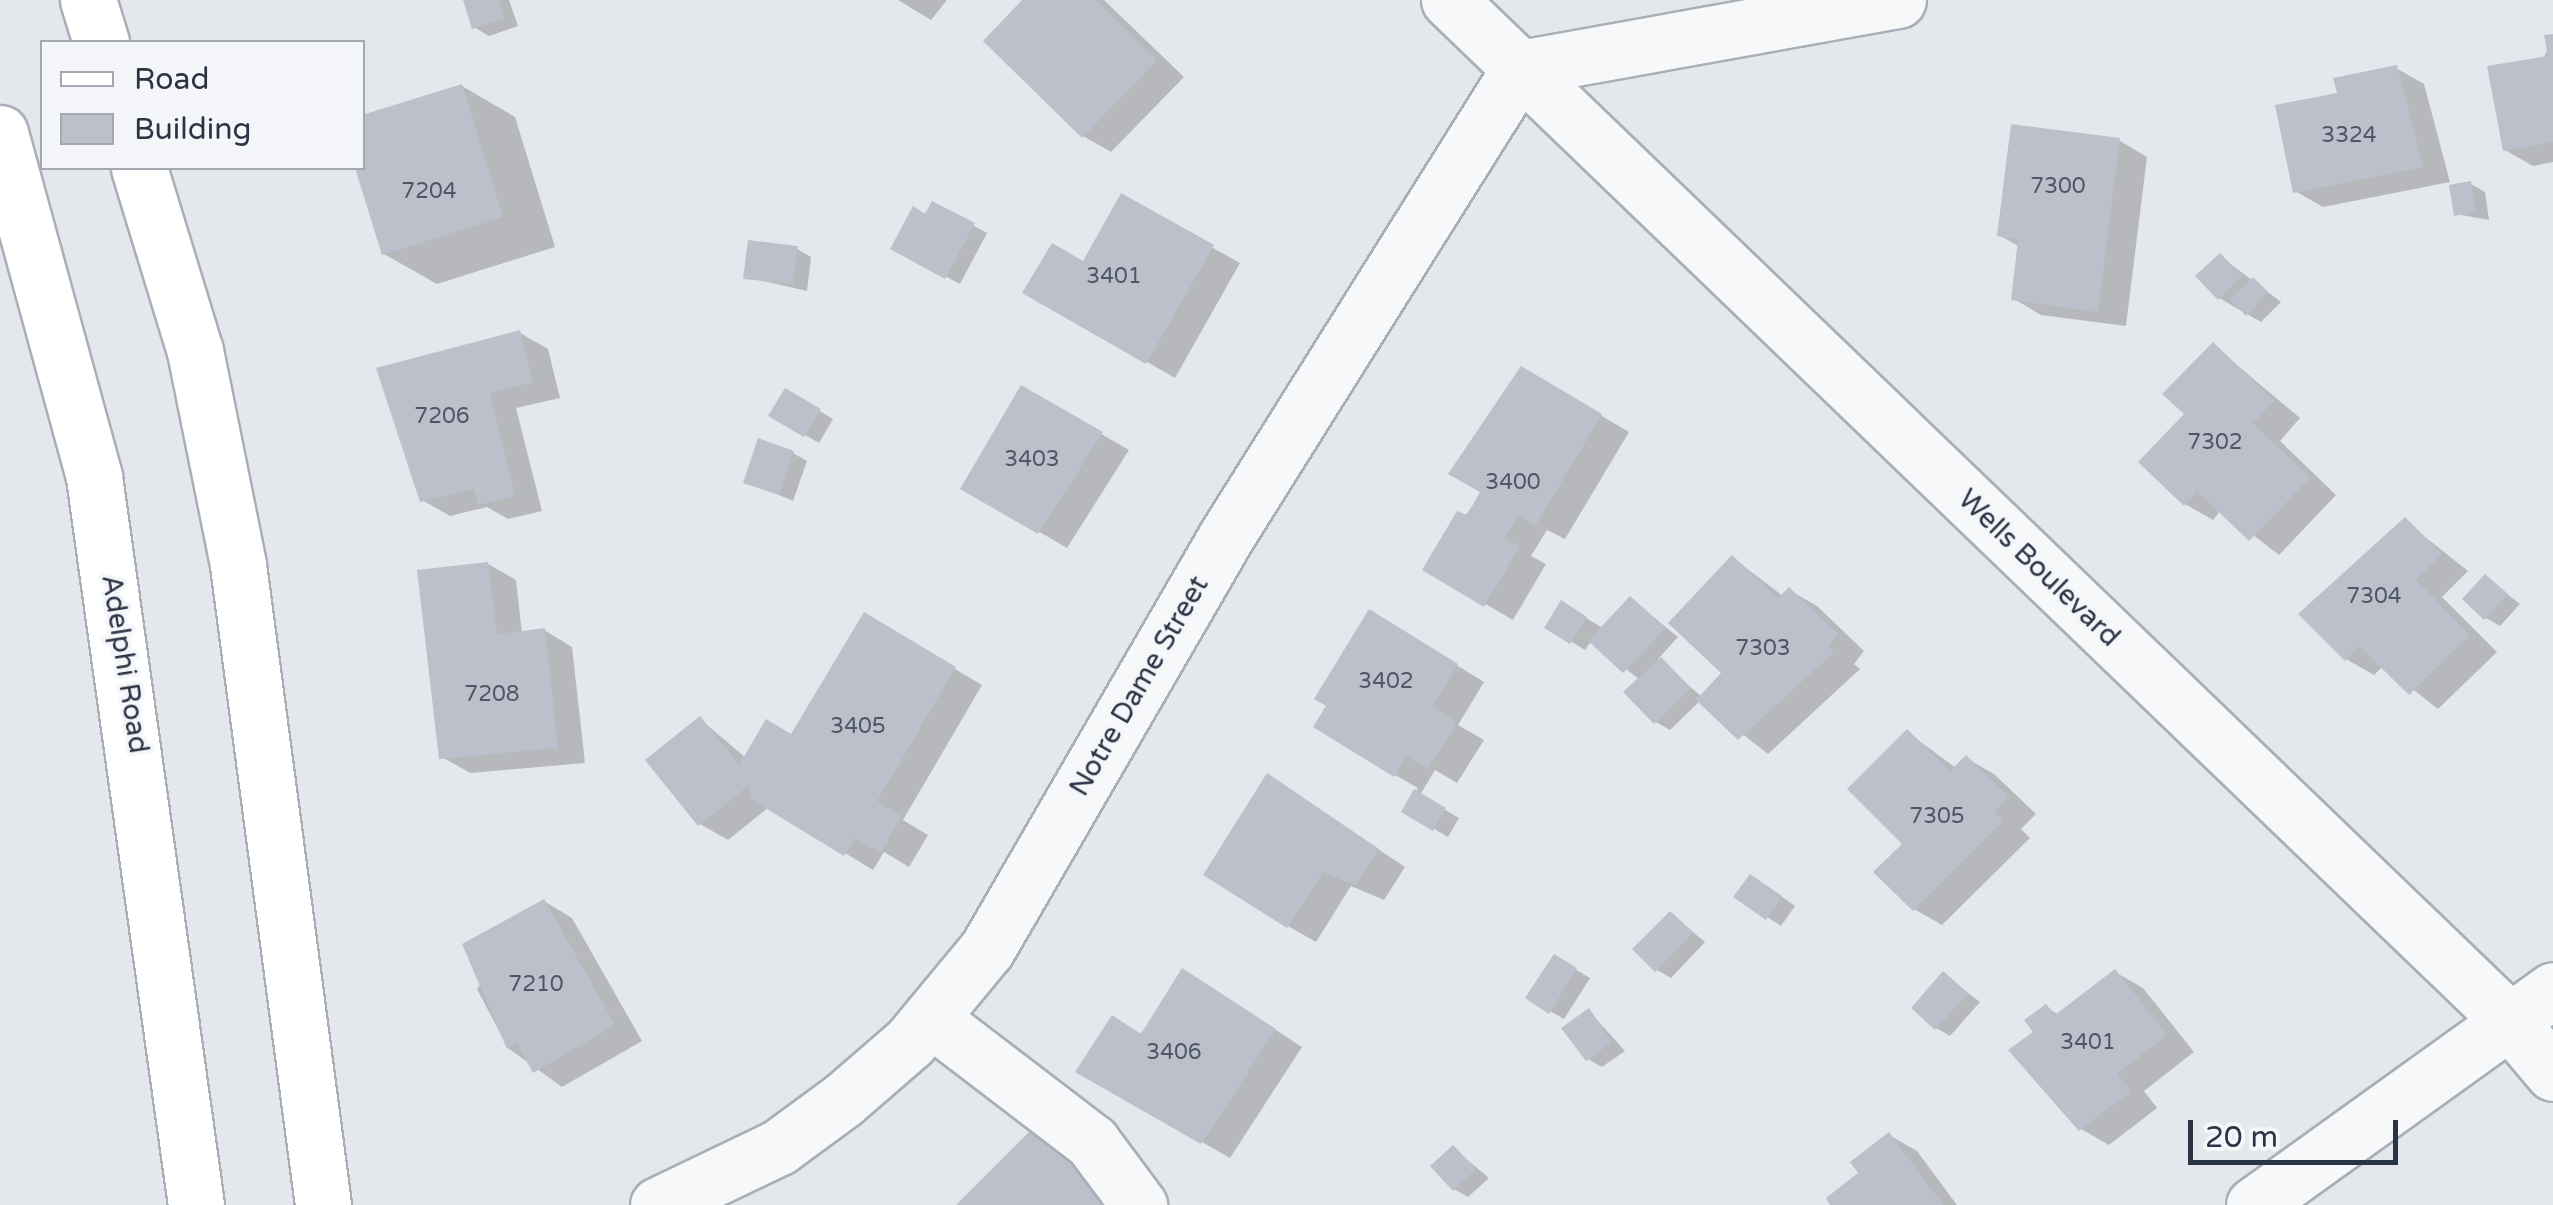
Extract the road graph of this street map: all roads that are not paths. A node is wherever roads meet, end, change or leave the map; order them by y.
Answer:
1 (88, 0) edge
2 (1449, 0) edge
3 (1898, 0) edge
4 (99, 40) edge
5 (1520, 68) junction
6 (0, 134) edge
7 (140, 170) edge
8 (2553, 990) edge
9 (2506, 1017) junction
10 (930, 1018) junction
11 (2553, 1073) edge
12 (196, 1205) edge
13 (323, 1205) edge
14 (658, 1205) edge
15 (1139, 1205) edge
16 (2254, 1205) edge

1 - 4 main road
2 - 5 street, Wells Boulevard
3 - 5 street
5 - 9 street, Wells Boulevard
5 - 10 street, Notre Dame Street
6 - 12 main road, Adelphi Road
7 - 13 main road
8 - 9 street
9 - 11 street, Wells Boulevard
9 - 16 street
10 - 14 street, Notre Dame Street
10 - 15 street

